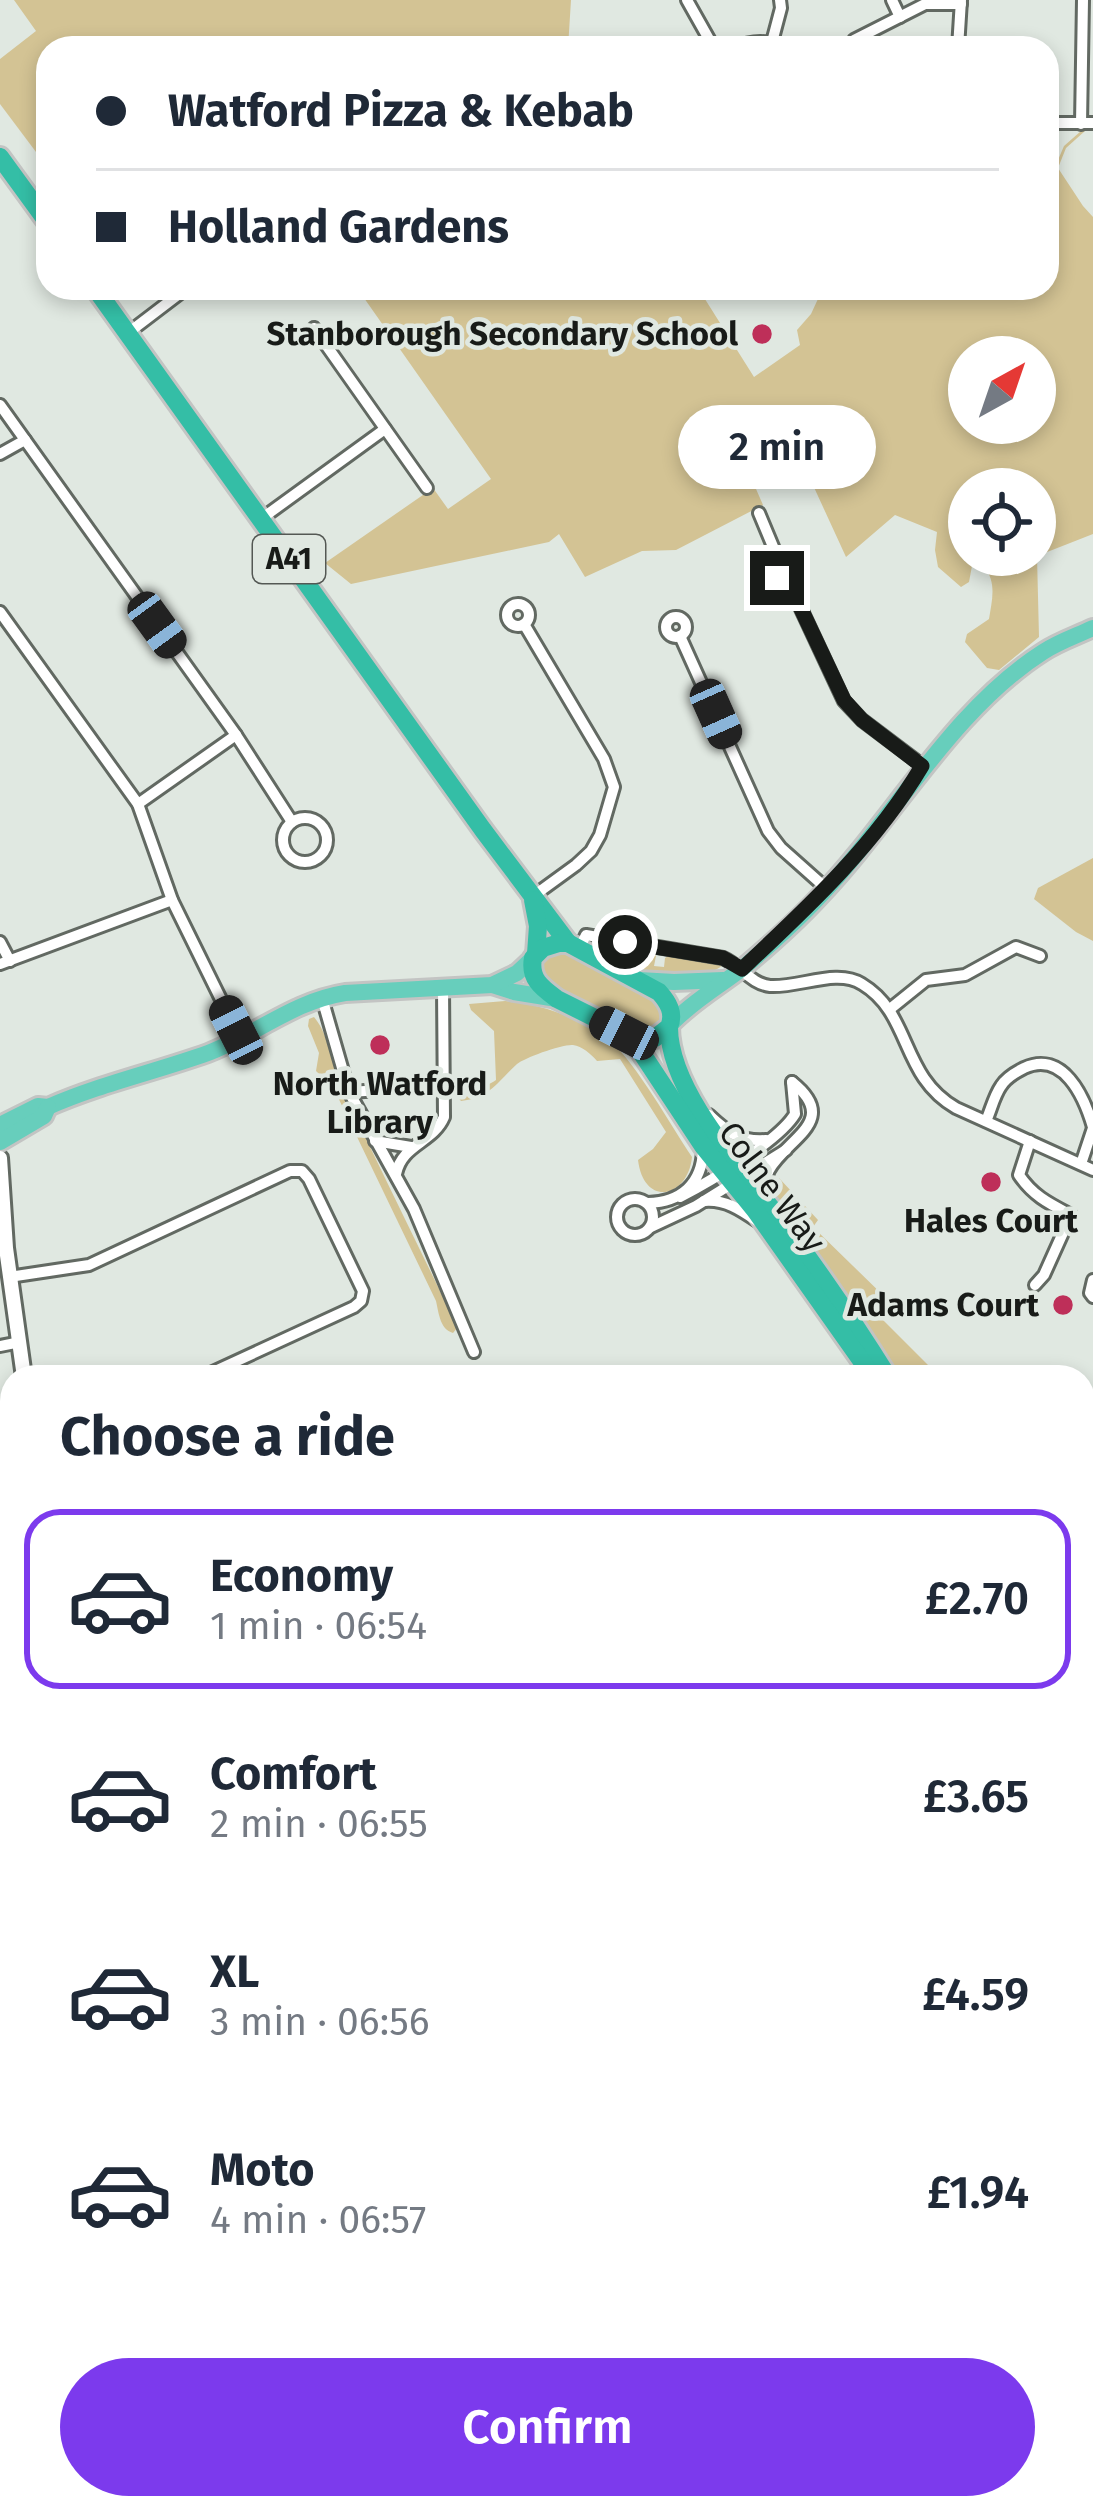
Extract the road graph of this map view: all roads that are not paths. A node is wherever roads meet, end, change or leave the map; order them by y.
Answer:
1 (687, 0) edge
2 (780, 0) edge
3 (892, 0) edge
4 (1083, 0) edge
5 (961, 2) edge
6 (901, 17) junction
7 (707, 36) edge
8 (774, 36) edge
9 (862, 36) edge
10 (959, 36) edge
11 (1087, 123) edge
12 (0, 157) edge
13 (36, 206) edge
14 (104, 300) edge
15 (171, 300) edge
16 (314, 328) dead end
17 (128, 333) junction
18 (0, 405) edge
19 (385, 429) junction
20 (25, 440) junction
21 (0, 454) edge
22 (427, 488) dead end
23 (759, 513) dead end
24 (261, 519) junction
25 (0, 612) edge
26 (524, 624) dead end
27 (1093, 628) edge
28 (680, 636) dead end
29 (236, 735) junction
30 (922, 766) junction
31 (138, 805) junction
32 (292, 822) junction
33 (827, 889) junction
34 (532, 898) junction
35 (172, 900) junction
36 (0, 942) edge
37 (573, 946) junction
38 (663, 949) junction
39 (534, 956) junction
40 (1040, 956) dead end
41 (5, 962) edge
42 (660, 964) dead end
43 (742, 969) junction
44 (639, 980) junction
45 (724, 980) junction
46 (492, 985) junction
47 (443, 988) junction
48 (322, 998) junction
49 (557, 999) junction
50 (890, 1010) junction
51 (670, 1025) junction
52 (624, 1033) junction
53 (240, 1038) junction
54 (445, 1086) junction
55 (349, 1093) junction
56 (693, 1101) junction
57 (48, 1107) junction
58 (986, 1121) junction
59 (0, 1125) edge
60 (1093, 1127) edge
61 (768, 1140) junction
62 (375, 1141) junction
63 (1030, 1141) junction
64 (0, 1142) edge
65 (703, 1146) junction
66 (411, 1148) junction
67 (785, 1150) junction
68 (0, 1158) edge
69 (1087, 1167) edge
70 (735, 1172) junction
71 (396, 1175) junction
72 (680, 1196) junction
73 (766, 1200) junction
74 (704, 1201) junction
75 (648, 1204) junction
76 (651, 1227) junction
77 (765, 1227) junction
78 (10, 1276) junction
79 (1093, 1280) edge
80 (1035, 1285) dead end
81 (1093, 1297) edge
82 (20, 1342) junction
83 (0, 1346) edge
84 (473, 1352) dead end
85 (23, 1365) edge
86 (228, 1365) edge
87 (864, 1365) edge
88 (881, 1365) edge

1 - 7 street
2 - 8 street
3 - 6 street
4 - 11 street
5 - 6 street
5 - 10 street
6 - 9 street
12 - 13 highway
14 - 17 highway, A41
15 - 17 street
16 - 19 street
17 - 24 highway, A41
18 - 20 street
19 - 22 street
19 - 24 street
20 - 21 street
20 - 29 street
23 - 30 street
24 - 34 highway, A41
25 - 31 street
26 - 34 street
27 - 30 main road
28 - 33 street
29 - 31 street
29 - 32 street
30 - 33 main road
31 - 35 street
32 - 32 street
33 - 43 main road
34 - 37 highway, A41
34 - 39 highway
35 - 41 street
35 - 53 street
36 - 41 street
37 - 38 street
37 - 39 highway
37 - 44 highway, A41
38 - 42 street
38 - 43 street
39 - 46 main road
39 - 49 highway
40 - 50 street
43 - 45 main road
43 - 50 street
44 - 45 main road
44 - 51 highway, A41
45 - 51 main road
46 - 47 main road
46 - 49 main road
47 - 48 main road
47 - 54 street
48 - 53 main road
48 - 55 street
49 - 52 highway, A41
50 - 58 street
51 - 52 highway
51 - 56 highway, Colne Way / A41
52 - 65 highway, Colne Way / A41
53 - 57 main road
54 - 55 street
54 - 66 street
55 - 62 street
56 - 61 street
56 - 70 highway, Colne Way / A41
57 - 59 main road
57 - 64 main road
58 - 60 street
58 - 63 street
60 - 69 street
61 - 67 street
61 - 70 street
62 - 66 street
62 - 71 street
63 - 69 street
63 - 80 street
65 - 70 highway, Colne Way / A41
65 - 72 street
66 - 71 street
67 - 70 street
67 - 73 street
68 - 78 street
70 - 72 street
70 - 73 highway, Colne Way / A41
70 - 74 street
70 - 77 highway, Colne Way / A41
71 - 84 street
72 - 75 street
73 - 88 highway, Colne Way / A41
74 - 76 street
74 - 77 street
75 - 76 street
75 - 76 street
77 - 87 highway, Colne Way / A41
78 - 82 street
78 - 86 street
79 - 81 street
82 - 83 street
82 - 85 street

